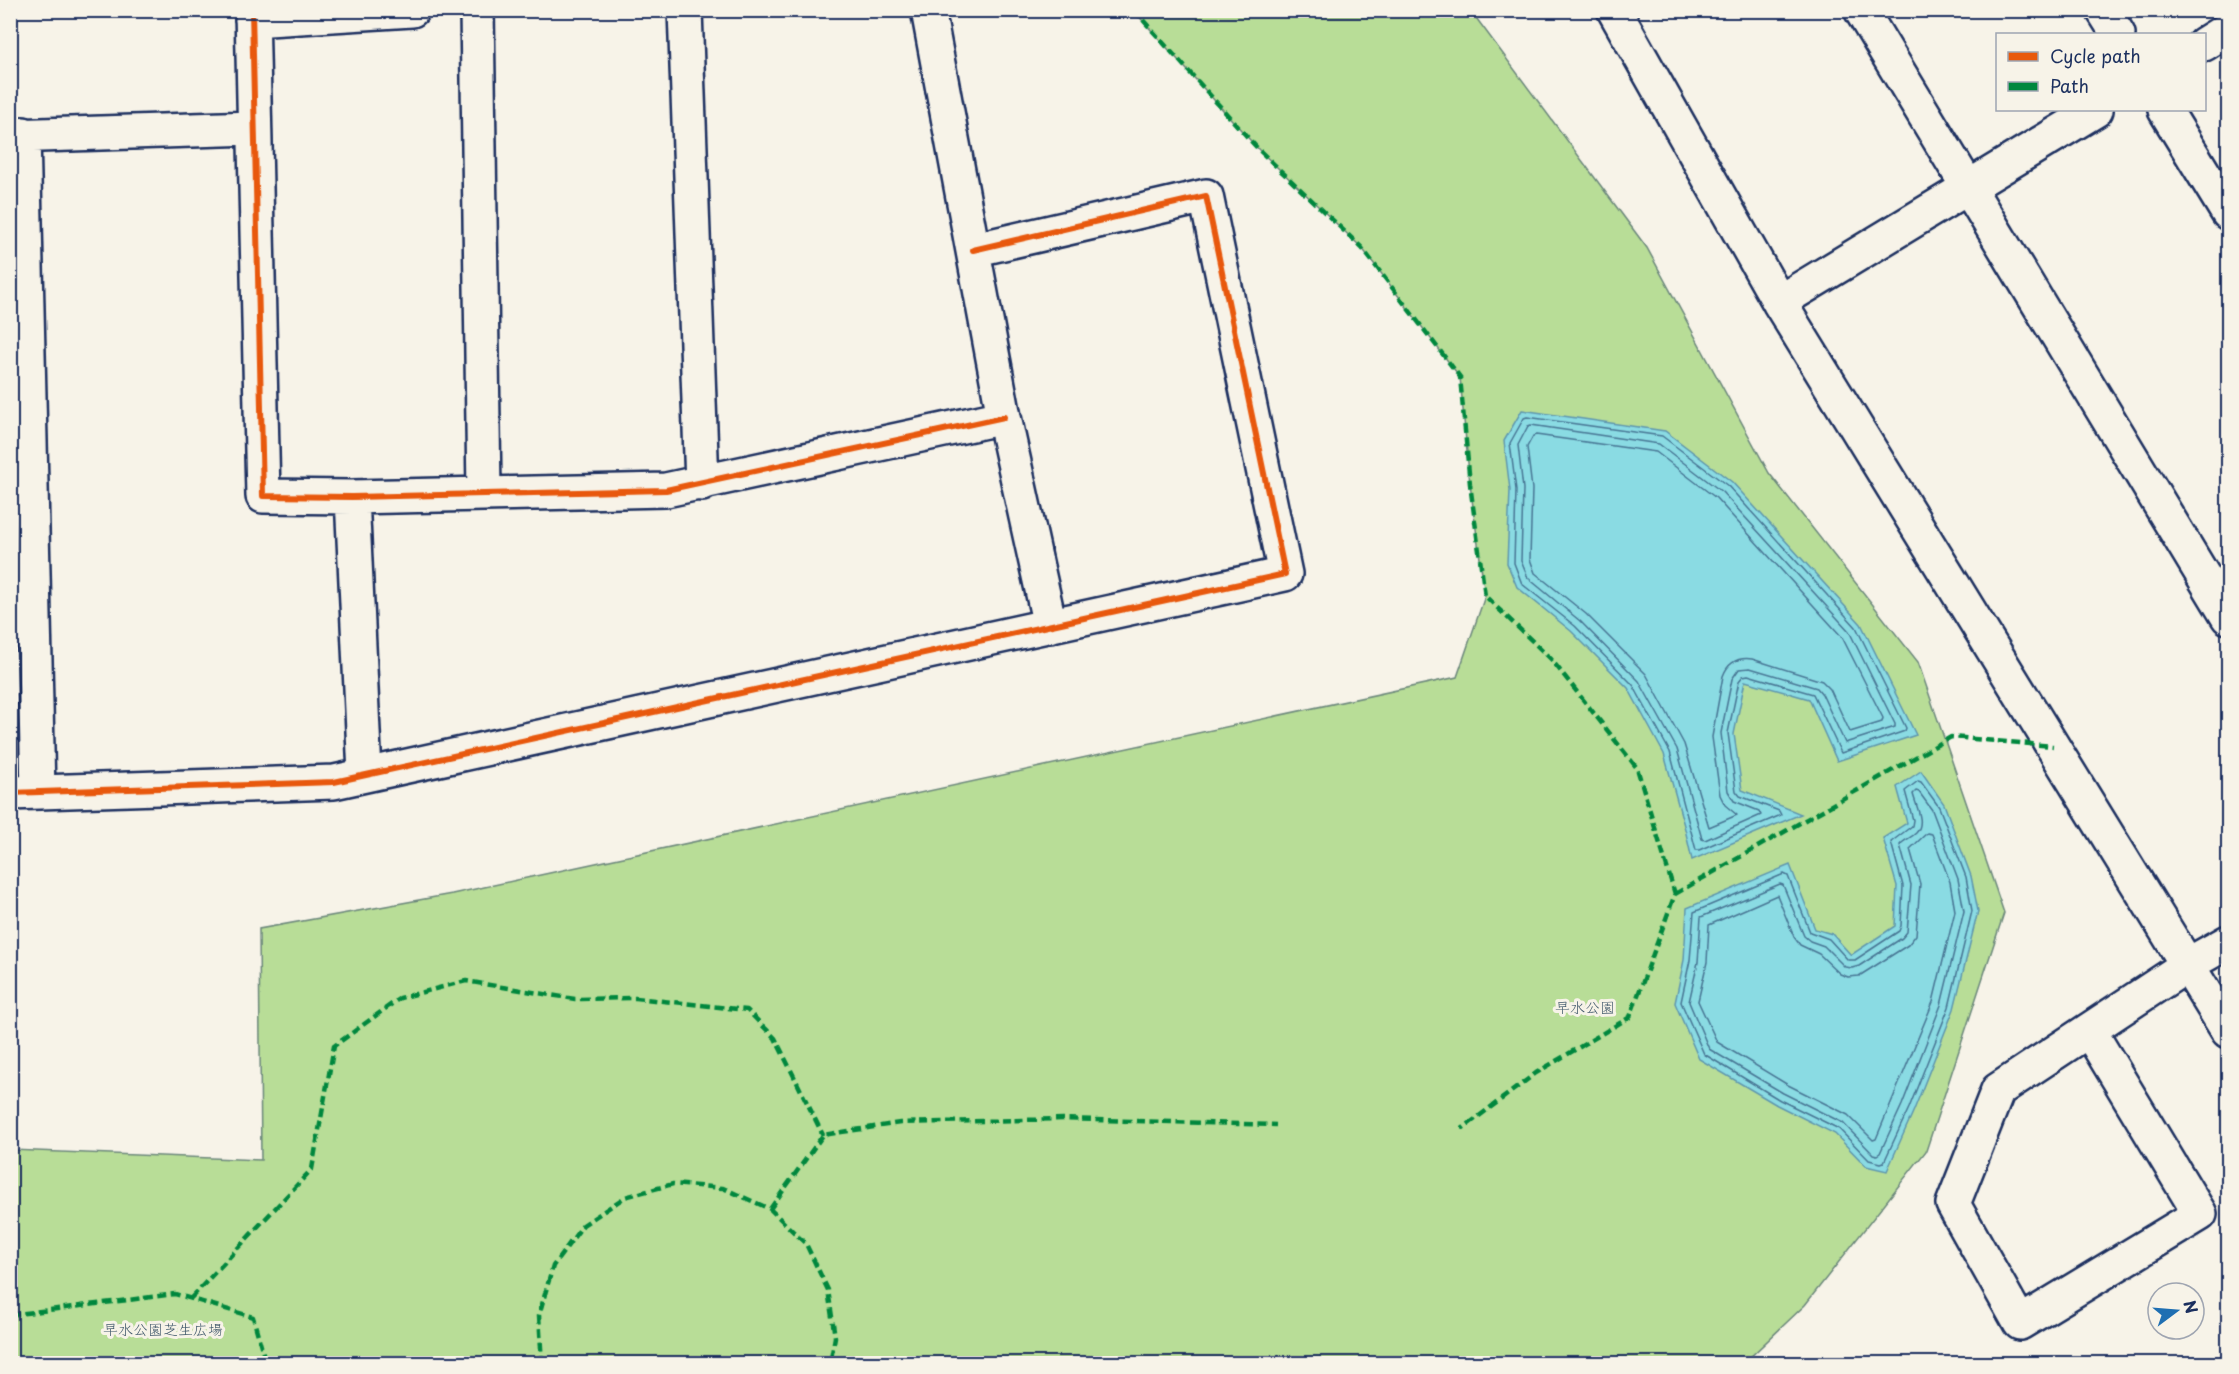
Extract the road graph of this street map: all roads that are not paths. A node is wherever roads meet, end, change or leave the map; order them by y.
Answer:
1 (412, 10) edge
2 (477, 10) edge
3 (685, 10) edge
4 (928, 10) edge
5 (1614, 10) edge
6 (1861, 10) edge
7 (2103, 10) edge
8 (252, 15) edge
9 (2229, 29) edge
10 (2117, 33) edge
11 (2206, 43) edge
12 (2094, 111) edge
13 (2165, 111) edge
14 (253, 128) junction
15 (17, 135) edge
16 (1968, 187) junction
17 (2229, 213) edge
18 (973, 250) junction
19 (1779, 302) junction
20 (1004, 417) junction
21 (702, 484) junction
22 (484, 493) junction
23 (352, 497) junction
24 (2229, 617) edge
25 (1050, 626) junction
26 (365, 774) junction
27 (24, 793) edge
28 (2229, 942) edge
29 (2189, 964) junction
30 (2089, 1030) junction
31 (2229, 1031) edge

1 - 8 street
2 - 22 street
3 - 21 street
4 - 18 street
5 - 19 street
6 - 16 street
7 - 10 street
8 - 14 street
9 - 11 street
12 - 16 street
13 - 17 street
14 - 15 street
14 - 23 street
15 - 27 street
16 - 19 street
16 - 24 street
18 - 20 street
18 - 25 street
19 - 29 street
20 - 21 street
20 - 25 street
21 - 22 street
22 - 23 street
23 - 26 street
25 - 26 street
26 - 27 street
28 - 29 street
29 - 30 street
29 - 31 street
30 - 30 street

